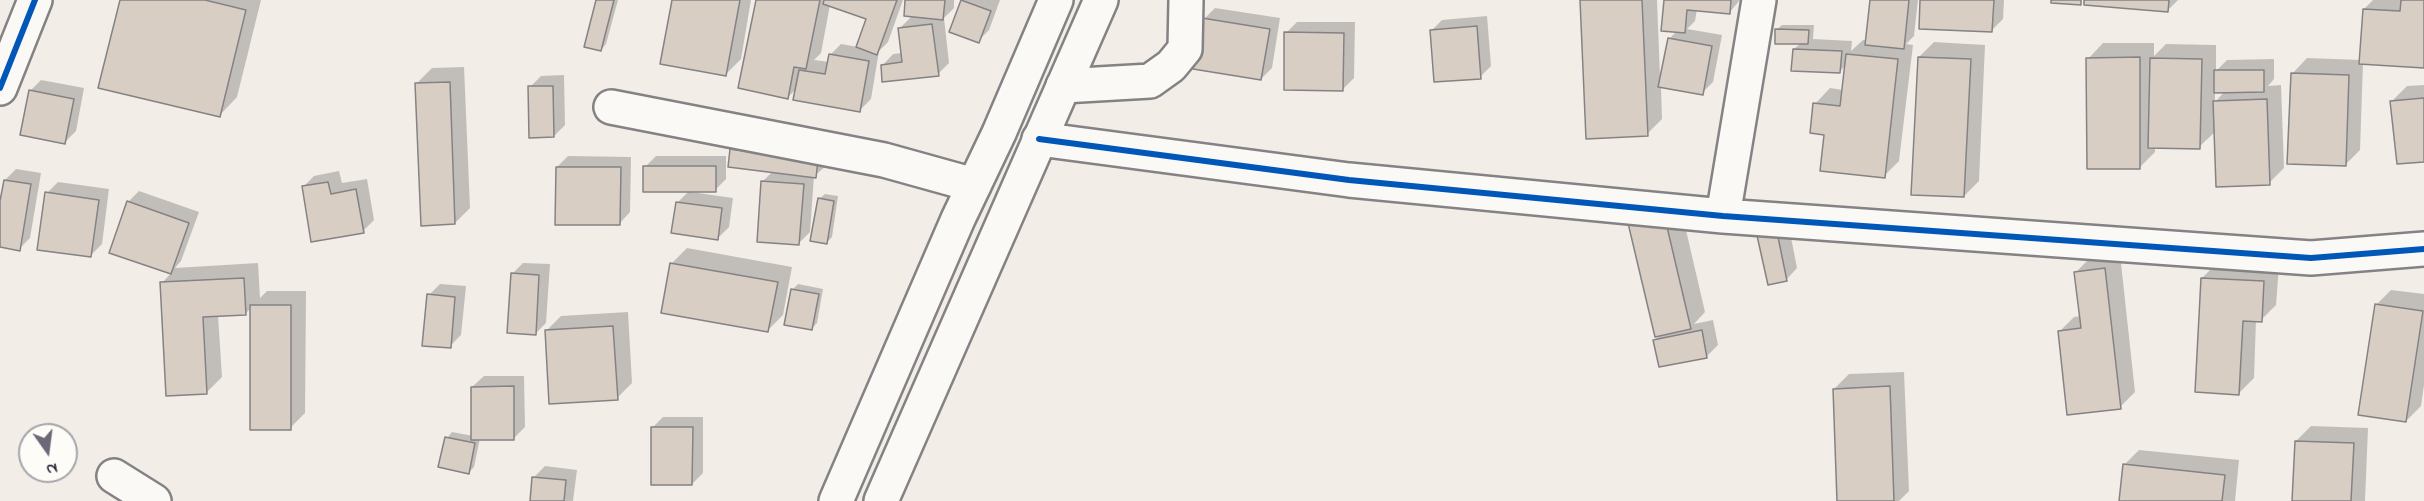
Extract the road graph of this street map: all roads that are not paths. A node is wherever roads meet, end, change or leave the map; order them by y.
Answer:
1 (35, 0) edge
2 (1056, 0) edge
3 (1101, 0) edge
4 (1186, 0) edge
5 (1759, 0) edge
6 (1063, 86) junction
7 (0, 88) edge
8 (611, 107) dead end
9 (1039, 139) junction
10 (974, 185) junction
11 (1723, 216) junction
12 (2424, 249) edge
13 (114, 476) dead end
14 (154, 501) edge
15 (836, 501) edge
16 (881, 501) edge

1 - 7 main road
2 - 10 main road
3 - 6 main road
4 - 6 main road
5 - 11 main road
6 - 9 main road
8 - 10 main road
9 - 11 main road
9 - 16 main road
10 - 15 main road
11 - 12 main road
13 - 14 main road

